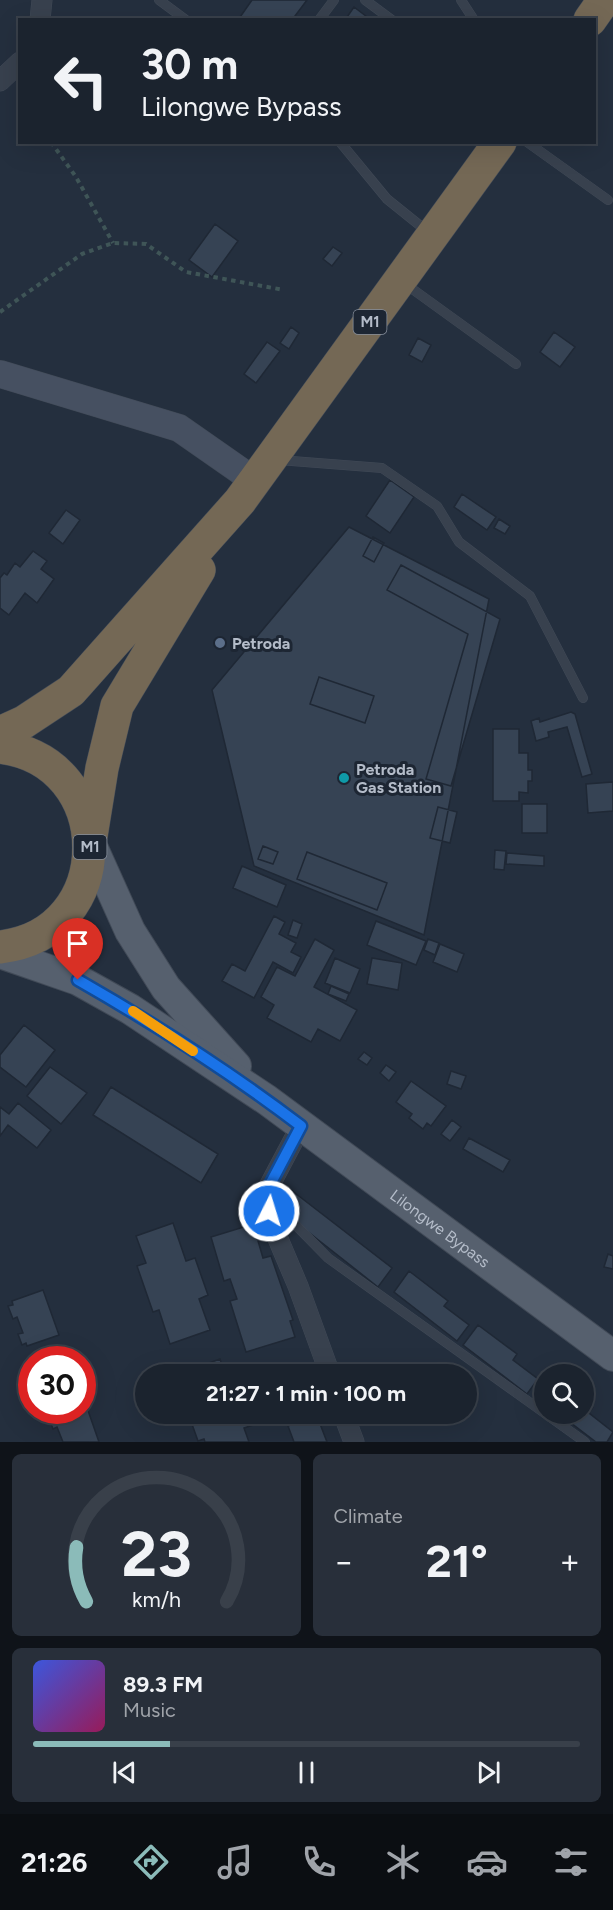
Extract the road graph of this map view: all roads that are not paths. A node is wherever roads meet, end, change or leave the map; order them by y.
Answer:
1 (42, 0) edge
2 (159, 0) edge
3 (334, 0) edge
4 (365, 0) edge
5 (461, 0) edge
6 (604, 0) edge
7 (40, 18) edge
8 (183, 18) edge
9 (320, 18) edge
10 (389, 18) edge
11 (473, 18) edge
12 (591, 18) edge
13 (18, 64) edge
14 (0, 81) edge
15 (341, 144) edge
16 (499, 144) edge
17 (530, 144) edge
18 (608, 200) dead end
19 (431, 235) junction
20 (400, 280) junction
21 (516, 364) dead end
22 (0, 375) edge
23 (255, 481) junction
24 (584, 698) dead end
25 (0, 734) edge
26 (0, 747) edge
27 (90, 842) junction
28 (0, 947) edge
29 (0, 953) edge
30 (267, 1100) junction
31 (301, 1126) junction
32 (265, 1194) junction
33 (613, 1356) edge
34 (326, 1364) edge
35 (348, 1424) edge
36 (354, 1442) edge
37 (585, 1442) edge

1 - 7 street
2 - 8 lane
3 - 9 lane
4 - 10 lane
5 - 11 lane
6 - 12 highway
13 - 14 street
15 - 19 lane
16 - 19 highway, M1
17 - 18 lane
19 - 20 highway, M1
20 - 21 lane
20 - 23 highway, M1
22 - 23 street
23 - 24 lane
23 - 25 highway, M1
23 - 27 highway, M1
26 - 27 highway, M1
27 - 28 highway, M1
27 - 30 main road, Lilongwe Bypass
29 - 30 main road, Lilongwe Bypass
30 - 31 main road, Lilongwe Bypass
31 - 32 street
31 - 33 main road, Lilongwe Bypass
32 - 34 street
32 - 37 lane
35 - 36 street

